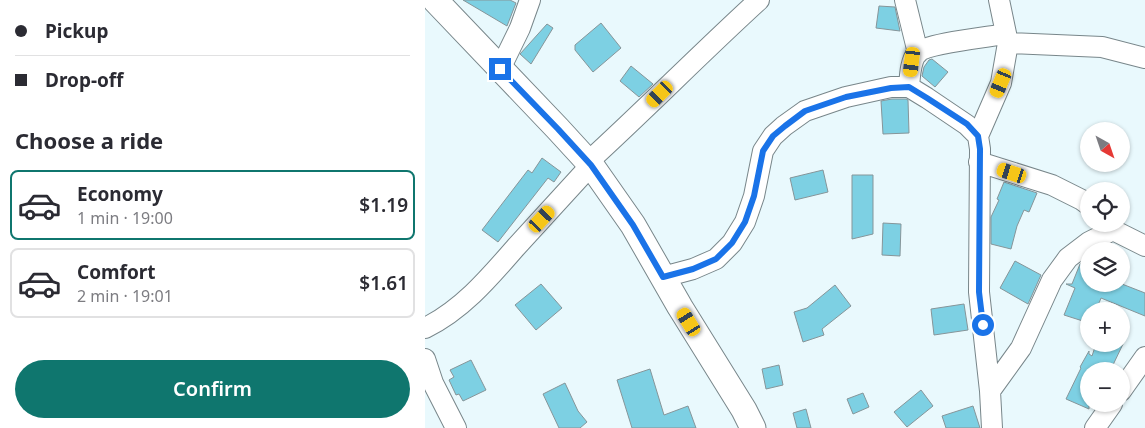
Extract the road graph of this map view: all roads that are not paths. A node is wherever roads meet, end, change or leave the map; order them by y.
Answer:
1 (435, 0) edge
2 (530, 0) edge
3 (759, 0) edge
4 (905, 0) edge
5 (999, 0) edge
6 (1006, 38) junction
7 (918, 53) junction
8 (1145, 57) edge
9 (500, 69) junction
10 (909, 87) junction
11 (978, 136) junction
12 (979, 162) junction
13 (589, 164) junction
14 (1080, 199) edge
15 (1103, 232) edge
16 (1119, 232) edge
17 (1145, 246) edge
18 (663, 277) junction
19 (425, 328) edge
20 (1145, 357) edge
21 (425, 360) edge
22 (1130, 378) edge
23 (990, 391) junction
24 (1106, 412) edge
25 (456, 428) edge
26 (753, 428) edge
27 (992, 428) edge
28 (1095, 428) edge

1 - 9 street
2 - 9 street
3 - 13 street
4 - 7 street
5 - 6 street
6 - 7 street
6 - 8 street
6 - 11 street
7 - 10 street
9 - 13 street
10 - 11 street
10 - 18 street
11 - 12 street
12 - 14 street
12 - 23 street
13 - 18 street
13 - 19 street
15 - 23 street
16 - 17 street
18 - 26 street
20 - 22 street
21 - 25 street
23 - 27 street
24 - 28 street

